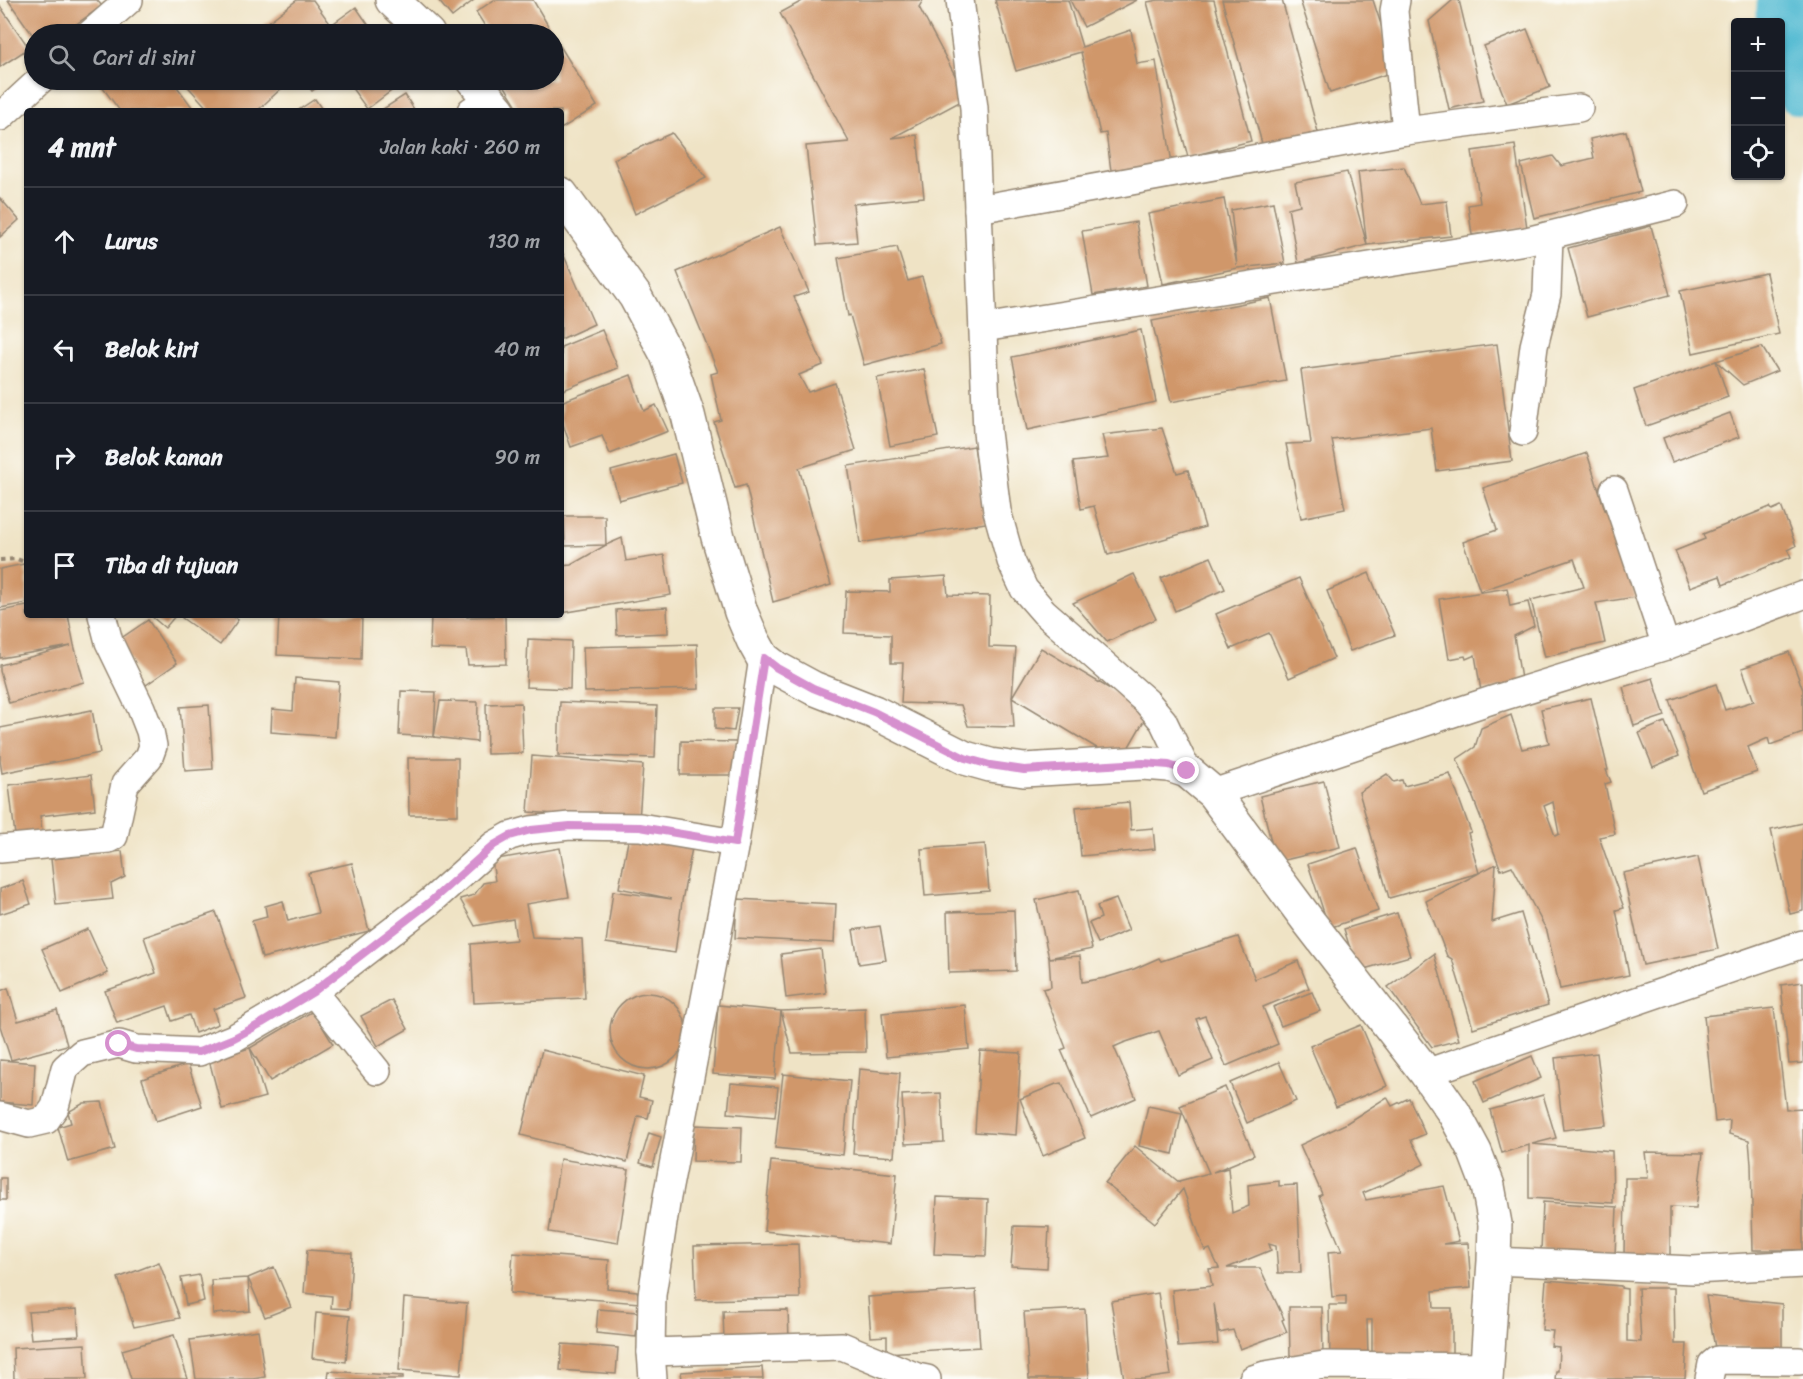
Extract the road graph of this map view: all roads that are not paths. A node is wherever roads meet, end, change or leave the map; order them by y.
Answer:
1 (129, 0) edge
2 (392, 0) edge
3 (960, 0) edge
4 (1396, 0) edge
5 (101, 24) edge
6 (417, 24) edge
7 (29, 90) edge
8 (1579, 108) dead end
9 (0, 117) edge
10 (1406, 131) junction
11 (564, 198) edge
12 (1675, 204) dead end
13 (978, 209) junction
14 (1549, 236) junction
15 (983, 328) junction
16 (1523, 432) dead end
17 (1614, 490) dead end
18 (1803, 595) edge
19 (103, 618) edge
20 (1666, 646) junction
21 (764, 658) junction
22 (1187, 771) junction
23 (1213, 793) junction
24 (735, 843) junction
25 (0, 849) edge
26 (1803, 944) edge
27 (313, 992) junction
28 (377, 1071) dead end
29 (1426, 1074) junction
30 (0, 1116) edge
31 (1494, 1261) junction
32 (1803, 1264) edge
33 (651, 1352) junction
34 (1799, 1361) dead end
35 (1486, 1373) edge
36 (653, 1379) edge
37 (927, 1379) edge
38 (1253, 1379) edge
39 (1709, 1379) edge

1 - 5 street
2 - 6 street
3 - 13 street
4 - 10 street
7 - 9 street
8 - 10 street
10 - 13 street
11 - 21 street
12 - 14 street
13 - 15 street
14 - 15 street
14 - 16 street
15 - 22 street
17 - 20 street
18 - 20 street
19 - 25 street
20 - 23 street
21 - 22 street
21 - 24 street
22 - 23 street
23 - 29 street
24 - 27 street
24 - 33 street
26 - 29 street
27 - 28 street
27 - 30 street
29 - 31 street
31 - 32 street
31 - 35 street
33 - 36 street
33 - 37 street
34 - 39 street
35 - 38 street

